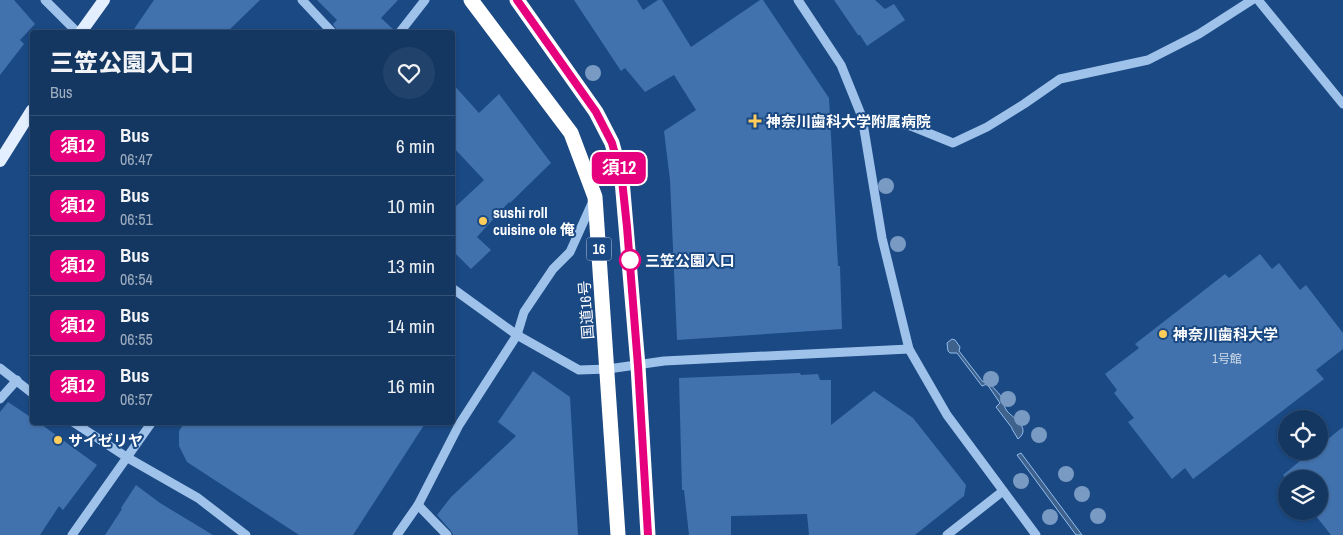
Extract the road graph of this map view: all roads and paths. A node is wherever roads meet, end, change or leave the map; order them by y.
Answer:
1 (45, 0) edge
2 (104, 0) edge
3 (302, 0) edge
4 (425, 0) edge
5 (471, 0) edge
6 (517, 0) edge
7 (798, 0) edge
8 (1252, 0) edge
9 (1258, 0) edge
10 (77, 30) edge
11 (81, 30) edge
12 (330, 30) edge
13 (402, 30) edge
14 (1343, 104) edge
15 (30, 113) edge
16 (862, 117) junction
17 (0, 161) edge
18 (595, 197) junction
19 (455, 290) edge
20 (517, 335) junction
21 (909, 349) junction
22 (638, 366) junction
23 (0, 368) edge
24 (608, 369) junction
25 (16, 380) junction
26 (30, 391) edge
27 (0, 399) edge
28 (78, 425) edge
29 (150, 425) edge
30 (128, 458) junction
31 (1002, 491) junction
32 (418, 505) junction
33 (72, 535) edge
34 (246, 535) edge
35 (398, 535) edge
36 (447, 535) edge
37 (618, 535) edge
38 (648, 535) edge
39 (947, 535) edge
40 (1036, 535) edge

1 - 10 street
2 - 11 main road
3 - 12 street
4 - 13 street
5 - 18 highway, 国道16号 / 16
6 - 22 highway, 16
7 - 16 street
8 - 16 street
9 - 14 street
15 - 17 main road
16 - 21 street
18 - 20 street
18 - 24 highway, 国道16号 / 16
19 - 20 street
20 - 24 street
20 - 32 street
21 - 22 street
21 - 31 street
22 - 24 street
22 - 38 highway, 16
23 - 25 street
24 - 37 highway, 国道16号 / 16
25 - 26 street
25 - 27 street
28 - 30 street
29 - 30 street
30 - 33 street
30 - 34 street
31 - 39 street
31 - 40 street
32 - 35 street
32 - 36 street

